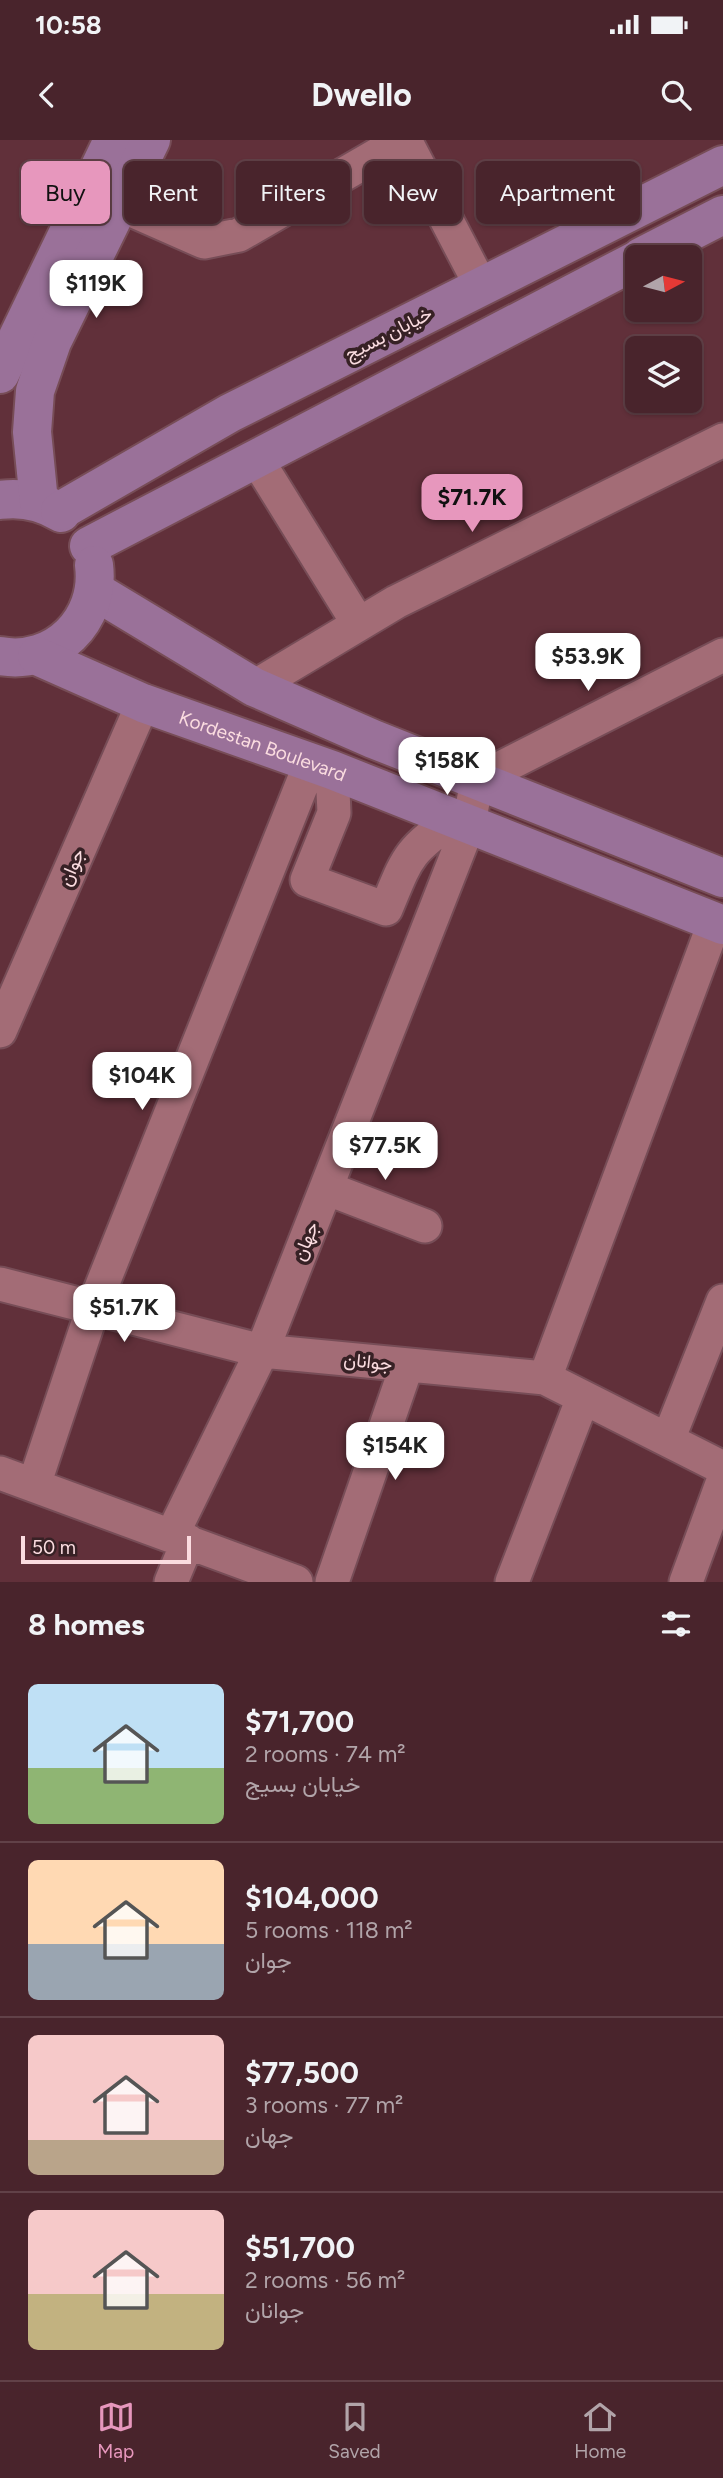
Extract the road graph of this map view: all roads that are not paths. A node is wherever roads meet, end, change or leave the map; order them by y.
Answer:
1 (113, 140) edge
2 (151, 140) edge
3 (404, 140) edge
4 (723, 165) edge
5 (676, 189) junction
6 (120, 205) junction
7 (710, 221) edge
8 (664, 245) edge
9 (625, 265) edge
10 (481, 286) junction
11 (0, 374) edge
12 (723, 440) edge
13 (256, 458) junction
14 (0, 500) edge
15 (50, 506) junction
16 (89, 546) junction
17 (94, 591) junction
18 (358, 623) junction
19 (723, 655) edge
20 (18, 656) edge
21 (254, 687) junction
22 (143, 703) junction
23 (322, 766) junction
24 (477, 780) junction
25 (462, 821) junction
26 (723, 878) edge
27 (719, 923) edge
28 (0, 1031) edge
29 (326, 1188) junction
30 (425, 1226) dead end
31 (0, 1284) edge
32 (723, 1301) edge
33 (93, 1308) junction
34 (261, 1351) junction
35 (407, 1365) junction
36 (545, 1378) junction
37 (583, 1398) junction
38 (667, 1440) junction
39 (723, 1468) edge
40 (0, 1473) edge
41 (723, 1481) edge
42 (34, 1485) junction
43 (180, 1538) junction
44 (172, 1582) edge
45 (296, 1582) edge
46 (332, 1582) edge
47 (512, 1582) edge
48 (686, 1582) edge

1 - 11 main road
2 - 6 main road
3 - 6 street
3 - 10 street
4 - 5 main road, خیابان بسیج
5 - 7 main road
5 - 10 main road, خیابان بسیج
6 - 15 main road
7 - 8 main road
9 - 13 main road
10 - 15 main road, خیابان بسیج
12 - 18 street
13 - 16 main road
13 - 18 street
14 - 15 main road
15 - 16 main road
16 - 17 main road
17 - 20 main road
17 - 21 main road
18 - 21 street
19 - 24 street
20 - 22 main road, Kordestan Boulevard
21 - 24 main road
22 - 23 main road, Kordestan Boulevard
22 - 28 street, جوان
23 - 25 main road, Kordestan Boulevard
23 - 25 street
23 - 33 street
24 - 25 street, جهان
24 - 26 main road
25 - 27 main road, Kordestan Boulevard
25 - 29 street, جهان
27 - 36 street
29 - 30 street
29 - 34 street, جهان
31 - 33 street, جوانان
32 - 38 street
33 - 34 street, جوانان
33 - 42 street
34 - 35 street, جوانان
34 - 43 street, جهان
35 - 36 street, جوانان
35 - 46 street
36 - 37 street, جوانان
37 - 38 street, جوانان
37 - 47 street
38 - 39 street, جوانان
40 - 42 street
41 - 48 street
42 - 43 street
43 - 44 street, جهان
43 - 45 street

